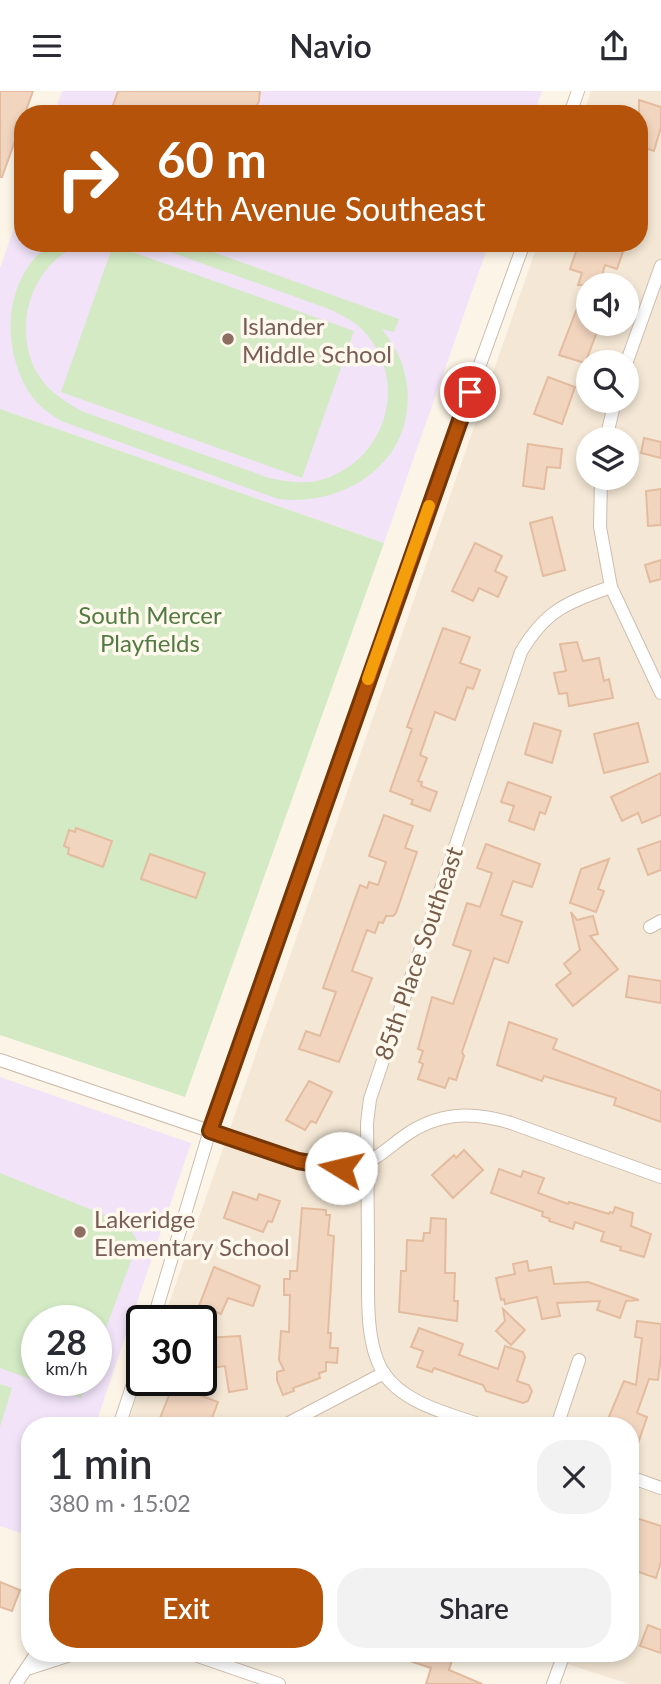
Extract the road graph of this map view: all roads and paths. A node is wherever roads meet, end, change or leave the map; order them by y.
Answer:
1 (521, 252) edge
2 (661, 266) edge
3 (631, 350) edge
4 (601, 490) edge
5 (611, 587) junction
6 (661, 693) edge
7 (0, 1060) edge
8 (210, 1131) junction
9 (367, 1163) junction
10 (661, 1177) edge
11 (158, 1305) edge
12 (579, 1360) dead end
13 (384, 1373) junction
14 (129, 1396) edge
15 (122, 1417) edge
16 (300, 1417) edge
17 (459, 1417) edge
18 (560, 1417) edge
19 (639, 1480) edge
20 (661, 1488) edge
21 (31, 1662) edge
22 (48, 1662) edge
23 (215, 1662) edge
24 (561, 1662) edge
25 (27, 1669) junction
26 (16, 1684) edge
27 (279, 1684) edge
28 (553, 1684) edge

1 - 8 street
2 - 3 street
4 - 5 street
5 - 6 street
5 - 9 street, 85th Place Southeast
7 - 8 street
8 - 9 street
8 - 11 street
9 - 10 street
9 - 13 street, 85th Place Southeast
12 - 18 street
13 - 16 street
13 - 17 street
14 - 15 street
19 - 20 street
21 - 25 street
22 - 25 street
23 - 27 street
24 - 28 street
25 - 26 street

